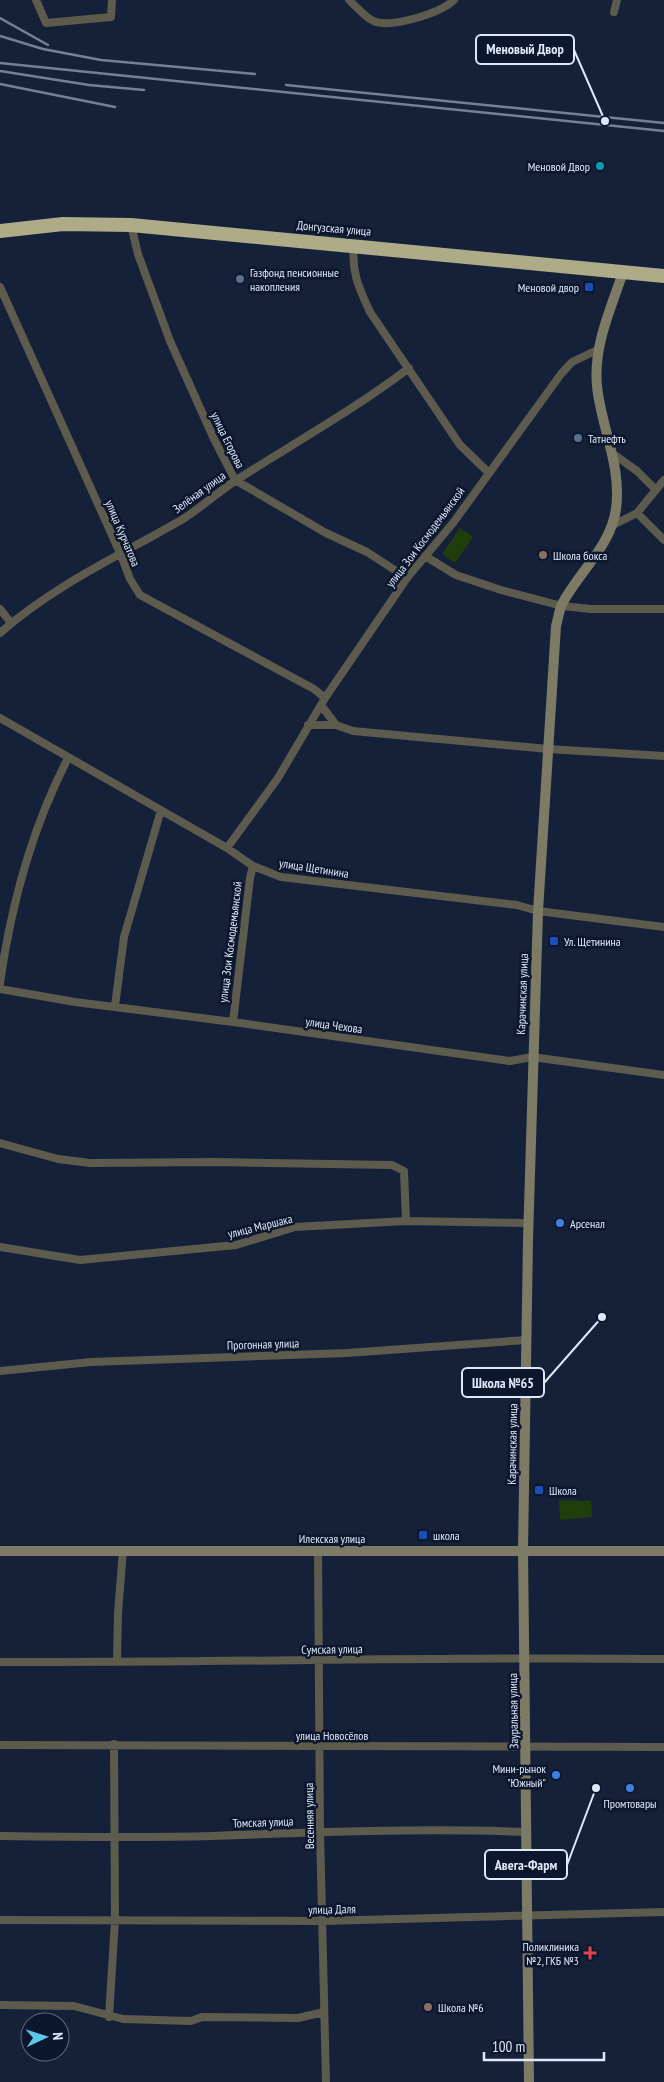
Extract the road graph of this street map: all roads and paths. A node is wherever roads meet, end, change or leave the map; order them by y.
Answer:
1 (36, 0) edge
2 (112, 0) edge
3 (349, 0) edge
4 (454, 0) edge
5 (617, 0) edge
6 (614, 12) dead end
7 (131, 225) junction
8 (0, 231) edge
9 (354, 245) junction
10 (623, 272) junction
11 (664, 276) edge
12 (0, 287) edge
13 (598, 350) junction
14 (410, 368) junction
15 (612, 453) junction
16 (488, 472) junction
17 (235, 480) junction
18 (664, 480) edge
19 (655, 489) junction
20 (637, 513) junction
21 (613, 525) junction
22 (664, 540) edge
23 (121, 555) junction
24 (426, 556) junction
25 (407, 578) junction
26 (562, 606) junction
27 (0, 609) edge
28 (664, 609) edge
29 (11, 623) junction
30 (0, 632) edge
31 (323, 701) junction
32 (0, 718) edge
33 (308, 725) junction
34 (336, 725) junction
35 (548, 749) junction
36 (664, 756) edge
37 (68, 758) junction
38 (161, 810) junction
39 (228, 848) junction
40 (254, 866) junction
41 (538, 911) junction
42 (664, 927) edge
43 (0, 983) edge
44 (0, 989) edge
45 (115, 1006) junction
46 (233, 1022) junction
47 (532, 1057) junction
48 (664, 1076) edge
49 (0, 1143) edge
50 (406, 1221) junction
51 (528, 1223) junction
52 (0, 1247) edge
53 (526, 1340) junction
54 (0, 1371) edge
55 (123, 1550) junction
56 (318, 1550) junction
57 (523, 1550) junction
58 (664, 1550) edge
59 (0, 1551) edge
60 (525, 1657) junction
61 (664, 1659) edge
62 (118, 1660) junction
63 (319, 1661) junction
64 (0, 1662) edge
65 (114, 1744) junction
66 (0, 1745) edge
67 (526, 1745) junction
68 (319, 1746) junction
69 (664, 1747) edge
70 (320, 1831) junction
71 (526, 1832) junction
72 (0, 1836) edge
73 (114, 1837) junction
74 (664, 1912) edge
75 (527, 1916) junction
76 (0, 1920) edge
77 (115, 1920) junction
78 (323, 1920) junction
79 (0, 2005) edge
80 (324, 2012) junction
81 (109, 2016) junction
82 (326, 2082) edge
83 (529, 2082) edge

1 - 2 street
3 - 4 street
5 - 6 street
7 - 8 highway, Донгузская улица
7 - 9 highway, Донгузская улица
7 - 17 street, улица Егорова
9 - 10 highway, Донгузская улица
9 - 14 street
10 - 11 highway, Донгузская улица
10 - 13 street
12 - 23 street, улица Курчатова
13 - 15 street
13 - 16 street, улица Зои Космодемьянской
14 - 16 street
14 - 17 street, Зелёная улица
15 - 19 street
15 - 21 street
16 - 24 street, улица Зои Космодемьянской
17 - 23 street, Зелёная улица
17 - 25 street, улица Егорова
18 - 19 street
19 - 20 street
20 - 21 street
20 - 22 street
21 - 26 street, Карачинская улица
23 - 29 street, Зелёная улица
23 - 31 street, улица Курчатова
24 - 25 street, улица Зои Космодемьянской
24 - 26 street
25 - 31 street, улица Зои Космодемьянской
26 - 28 street
26 - 35 street, Карачинская улица
27 - 29 street
29 - 30 street, Зелёная улица
31 - 33 street, улица Зои Космодемьянской
31 - 34 street, улица Курчатова
32 - 37 street, улица Щетинина
33 - 34 street
33 - 39 street, улица Зои Космодемьянской
34 - 35 street
35 - 36 street
35 - 41 street, Карачинская улица
37 - 38 street, улица Щетинина
37 - 43 street
38 - 39 street, улица Щетинина
38 - 45 street
39 - 40 street, улица Щетинина
40 - 41 street, улица Щетинина
40 - 46 street, улица Зои Космодемьянской
41 - 42 street, улица Щетинина
41 - 47 street, Карачинская улица
44 - 45 street, улица Чехова
45 - 46 street, улица Чехова
46 - 47 street, улица Чехова
47 - 48 street, улица Чехова
47 - 51 street, Карачинская улица
49 - 50 street
50 - 51 street, улица Маршака
50 - 52 street, улица Маршака
51 - 53 street, Карачинская улица
53 - 54 street, Прогонная улица
53 - 57 street, Карачинская улица
55 - 56 street, Илекская улица
55 - 59 street, Илекская улица
55 - 62 street
56 - 57 street, Илекская улица
56 - 63 street, Весенняя улица
57 - 58 street, Илекская улица
57 - 60 street, Зауральная улица
60 - 61 street, Сумская улица
60 - 63 street, Сумская улица
60 - 67 street, Зауральная улица
62 - 63 street, Сумская улица
62 - 64 street, Сумская улица
63 - 68 street, Весенняя улица
65 - 66 street, улица Новосёлов
65 - 68 street, улица Новосёлов
65 - 73 street
67 - 68 street, улица Новосёлов
67 - 69 street, улица Новосёлов
67 - 71 street, Зауральная улица
68 - 70 street, Весенняя улица
70 - 71 street, Томская улица
70 - 73 street, Томская улица
70 - 78 street, Весенняя улица
71 - 75 street, Зауральная улица
72 - 73 street, Томская улица
73 - 77 street
74 - 75 street, улица Даля
75 - 78 street, улица Даля
75 - 83 street, Зауральная улица
76 - 77 street, улица Даля
77 - 78 street, улица Даля
77 - 81 street
78 - 80 street, Весенняя улица
79 - 81 street
80 - 81 street
80 - 82 street, Весенняя улица

